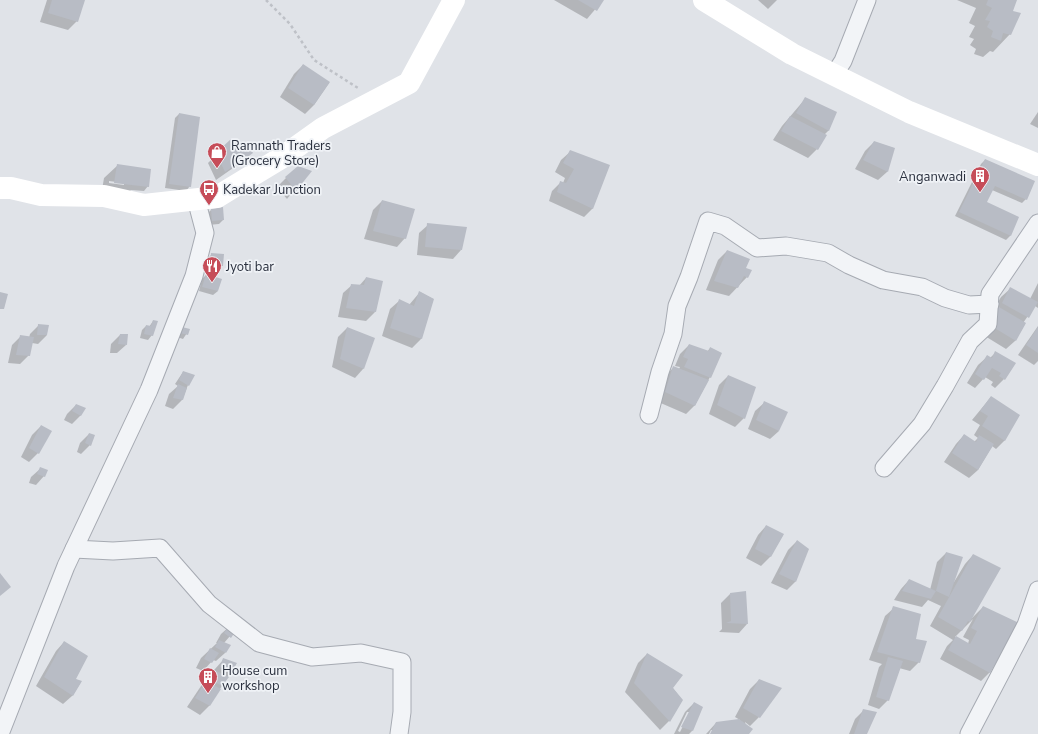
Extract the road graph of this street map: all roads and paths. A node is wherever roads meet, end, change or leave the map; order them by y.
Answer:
1 (266, 0) edge
2 (454, 0) edge
3 (704, 0) edge
4 (868, 0) edge
5 (834, 75) junction
6 (377, 100) junction
7 (1038, 165) edge
8 (0, 188) edge
9 (196, 199) junction
10 (1038, 223) edge
11 (990, 304) junction
12 (649, 415) dead end
13 (884, 468) dead end
14 (74, 549) junction
15 (1038, 590) edge
16 (0, 734) edge
17 (399, 734) edge
18 (969, 734) edge

1 - 6 path
2 - 6 main road
3 - 5 main road
4 - 5 street
5 - 7 main road
6 - 9 main road
8 - 9 main road
9 - 14 street
10 - 11 street
11 - 12 street
11 - 13 street
14 - 16 street
14 - 17 street
15 - 18 street

